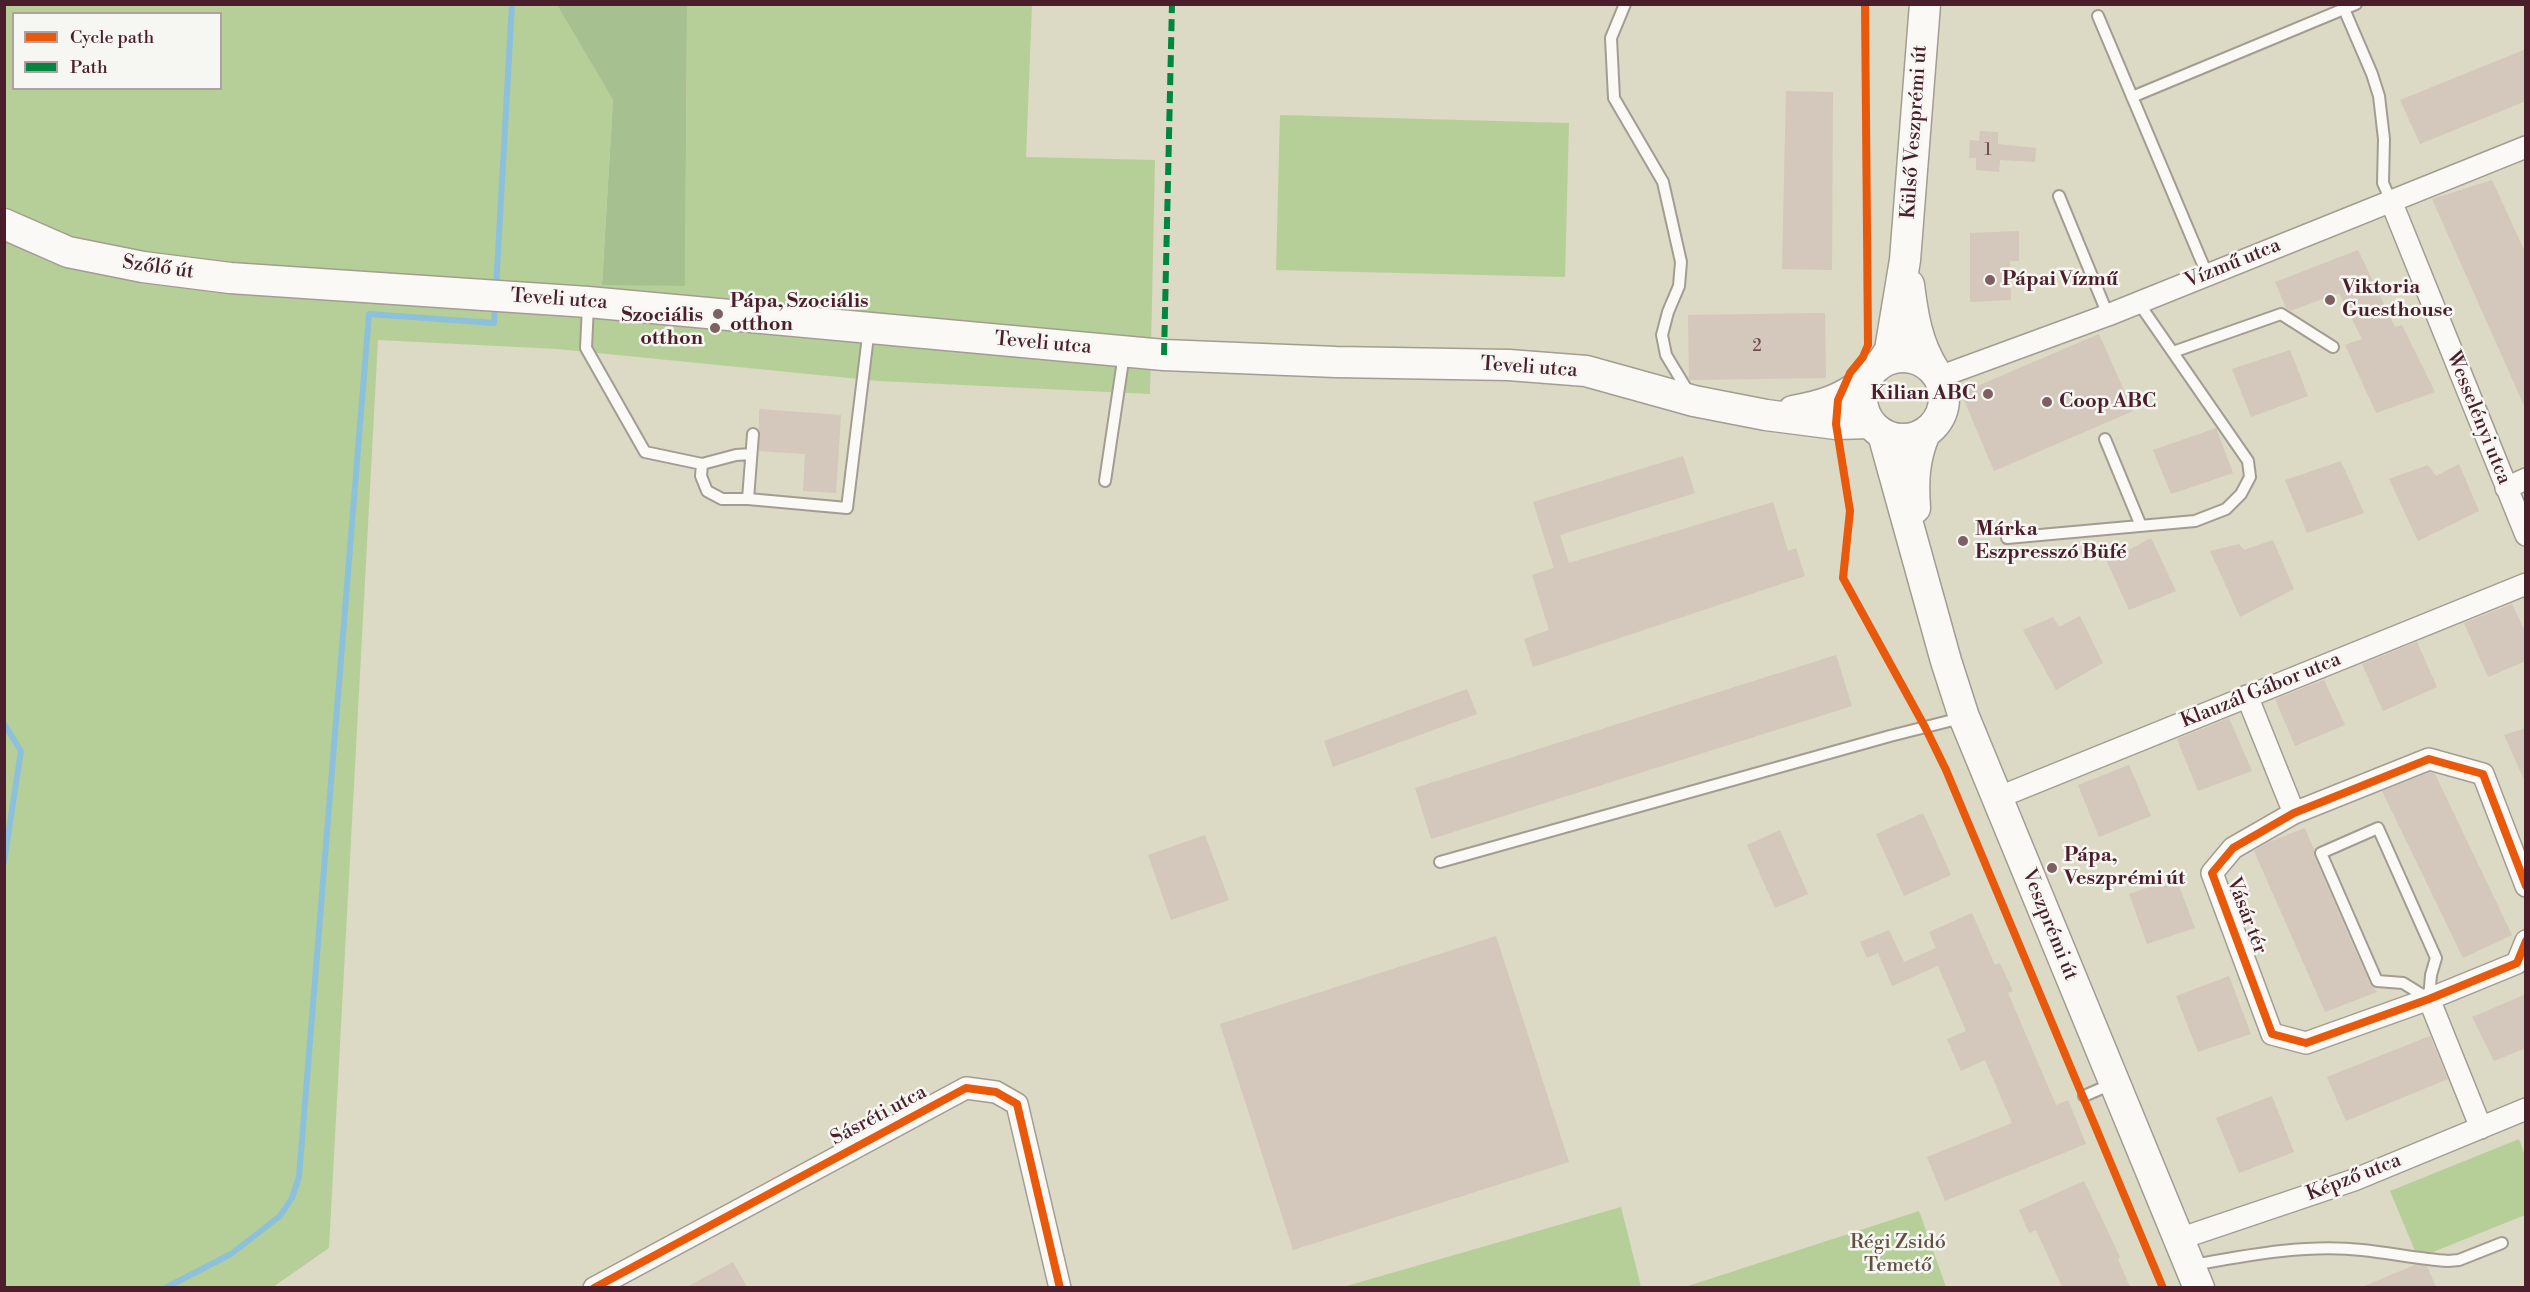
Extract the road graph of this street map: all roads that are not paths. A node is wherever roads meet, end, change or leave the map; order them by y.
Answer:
1 (1625, 4) edge
2 (1925, 4) edge
3 (2356, 4) edge
4 (2344, 9) junction
5 (2098, 16) dead end
6 (2132, 97) junction
7 (2526, 147) edge
8 (2059, 196) dead end
9 (2391, 201) junction
10 (4, 224) edge
11 (1905, 260) junction
12 (2207, 274) junction
13 (317, 284) joint
14 (588, 302) junction
15 (2138, 302) junction
16 (2108, 315) junction
17 (869, 328) junction
18 (2333, 347) dead end
19 (1125, 351) junction
20 (2172, 352) junction
21 (1874, 371) junction
22 (1936, 374) junction
23 (1694, 401) junction
24 (1766, 415) junction
25 (1877, 428) junction
26 (1925, 433) junction
27 (753, 434) dead end
28 (2105, 439) dead end
29 (751, 454) junction
30 (702, 464) junction
31 (2526, 479) edge
32 (1105, 481) dead end
33 (2506, 488) junction
34 (748, 499) junction
35 (2141, 526) junction
36 (2526, 535) edge
37 (2007, 538) dead end
38 (1917, 556) junction
39 (2526, 584) edge
40 (2247, 696) junction
41 (1964, 717) junction
42 (1997, 798) junction
43 (2294, 813) junction
44 (1440, 862) dead end
45 (2526, 886) edge
46 (2526, 941) edge
47 (2429, 999) junction
48 (2114, 1082) junction
49 (2084, 1096) dead end
50 (2526, 1109) edge
51 (2481, 1128) junction
52 (2502, 1243) dead end
53 (2190, 1264) edge
54 (594, 1287) edge
55 (1060, 1287) edge

1 - 23 lane
2 - 11 main road, Külső Veszprémi út
3 - 4 lane
4 - 6 lane
4 - 9 lane
5 - 6 lane
6 - 12 lane
7 - 9 street, Vízmű utca
8 - 16 lane
9 - 12 street, Vízmű utca
9 - 33 street, Wesselényi utca
10 - 13 main road, Szőlő út
11 - 21 main road, Külső Veszprémi út
11 - 22 main road, Külső Veszprémi út
12 - 15 street, Vízmű utca
13 - 14 main road, Teveli utca
14 - 17 main road, Teveli utca
14 - 30 lane
15 - 16 street, Vízmű utca
15 - 20 lane
16 - 22 street, Vízmű utca
17 - 19 main road, Teveli utca
17 - 34 lane
18 - 20 lane
19 - 23 main road, Teveli utca
19 - 32 lane
20 - 35 lane
21 - 22 main road
21 - 24 main road, Teveli utca
21 - 25 main road
22 - 26 main road
23 - 24 main road, Teveli utca
24 - 25 main road, Teveli utca
25 - 26 main road
25 - 38 main road, Veszprémi út
26 - 38 main road, Veszprémi út
27 - 29 lane
28 - 35 lane
29 - 30 lane
29 - 34 lane
30 - 34 lane
31 - 33 street
33 - 36 street, Wesselényi utca
35 - 37 lane
38 - 41 main road, Veszprémi út
39 - 40 street, Klauzál Gábor utca
40 - 42 street, Klauzál Gábor utca
40 - 43 street
41 - 42 main road, Veszprémi út
41 - 44 lane
42 - 48 main road, Veszprémi út
43 - 45 street, Vásár tér
43 - 47 street, Vásár tér
46 - 47 street, Vásár tér
47 - 47 lane
47 - 51 street
48 - 49 lane
48 - 53 main road, Veszprémi út
50 - 51 street, Képző utca
51 - 53 street, Képző utca
52 - 53 lane
54 - 55 street, Sásréti utca

